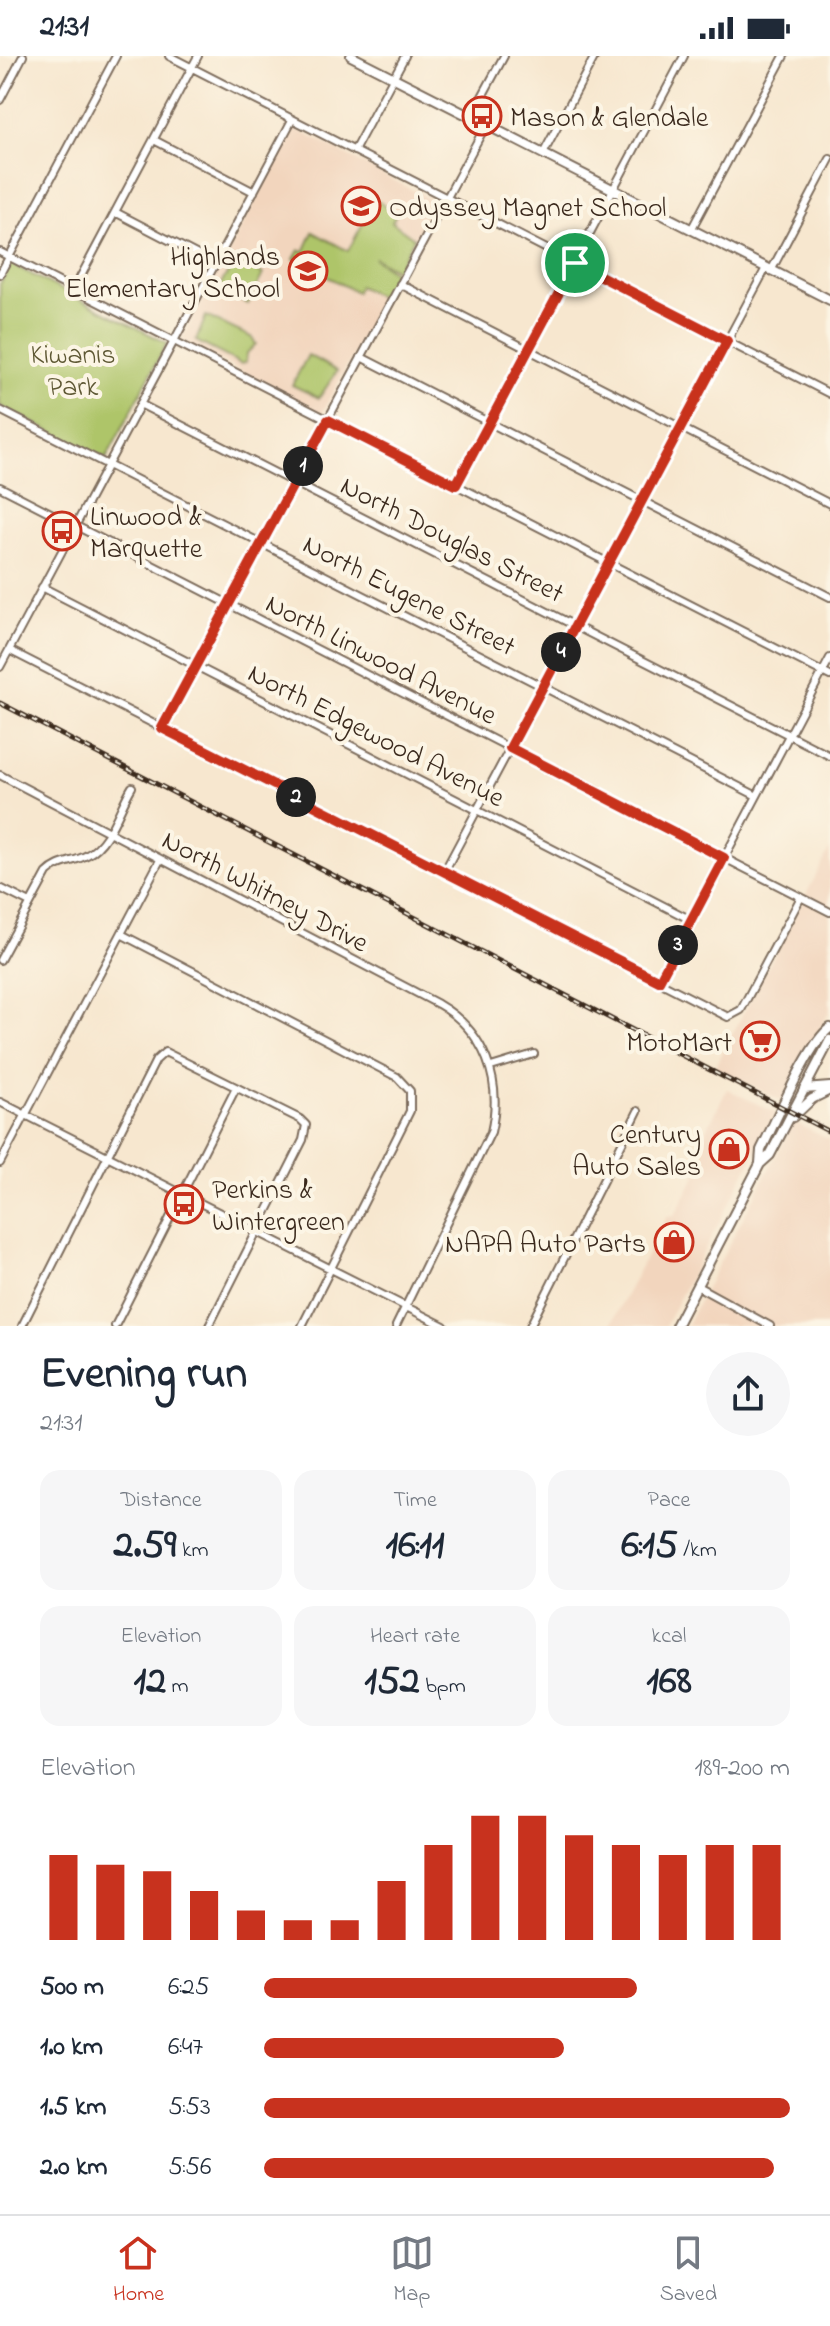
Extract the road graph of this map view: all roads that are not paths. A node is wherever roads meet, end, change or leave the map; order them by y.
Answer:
1 (23, 56) edge
2 (116, 56) edge
3 (169, 56) edge
4 (198, 56) edge
5 (351, 56) edge
6 (405, 56) edge
7 (504, 56) edge
8 (595, 56) edge
9 (684, 56) edge
10 (784, 56) edge
11 (192, 68) junction
12 (393, 77) junction
13 (0, 100) edge
14 (471, 117) junction
15 (292, 120) junction
16 (486, 125) junction
17 (154, 140) junction
18 (354, 151) junction
19 (543, 154) junction
20 (830, 159) edge
21 (613, 190) junction
22 (254, 192) junction
23 (447, 197) junction
24 (115, 212) junction
25 (691, 230) junction
26 (0, 252) edge
27 (9, 257) junction
28 (575, 263) junction
29 (215, 264) junction
30 (768, 269) junction
31 (0, 274) edge
32 (400, 284) junction
33 (74, 289) junction
34 (830, 300) edge
35 (174, 341) junction
36 (727, 341) junction
37 (528, 349) junction
38 (361, 357) junction
39 (830, 394) edge
40 (140, 404) junction
41 (0, 410) edge
42 (328, 420) junction
43 (489, 422) junction
44 (681, 428) junction
45 (108, 465) junction
46 (294, 482) junction
47 (456, 485) junction
48 (0, 487) edge
49 (642, 501) junction
50 (830, 504) edge
51 (75, 526) junction
52 (262, 543) junction
53 (609, 563) junction
54 (42, 587) junction
55 (830, 597) edge
56 (229, 604) junction
57 (576, 625) junction
58 (9, 650) junction
59 (830, 658) edge
60 (196, 666) junction
61 (0, 667) edge
62 (822, 673) junction
63 (830, 676) edge
64 (543, 687) junction
65 (162, 728) junction
66 (789, 735) junction
67 (510, 748) junction
68 (830, 756) edge
69 (0, 775) edge
70 (132, 787) dead end
71 (757, 796) junction
72 (477, 810) junction
73 (108, 832) junction
74 (724, 858) junction
75 (160, 860) junction
76 (444, 872) junction
77 (0, 888) edge
78 (801, 897) junction
79 (30, 903) junction
80 (830, 912) edge
81 (691, 920) junction
82 (121, 934) junction
83 (0, 960) edge
84 (659, 981) junction
85 (830, 1028) edge
86 (830, 1040) edge
87 (815, 1045) junction
88 (534, 1054) dead end
89 (491, 1067) junction
90 (815, 1068) junction
91 (794, 1086) junction
92 (236, 1088) junction
93 (804, 1089) junction
94 (830, 1089) edge
95 (816, 1097) junction
96 (0, 1102) edge
97 (638, 1111) dead end
98 (25, 1115) junction
99 (787, 1123) junction
100 (107, 1156) junction
101 (0, 1163) edge
102 (760, 1164) junction
103 (181, 1194) junction
104 (256, 1232) junction
105 (331, 1268) junction
106 (697, 1286) junction
107 (406, 1307) junction
108 (22, 1326) edge
109 (115, 1326) edge
110 (209, 1326) edge
111 (302, 1326) edge
112 (396, 1326) edge
113 (444, 1326) edge
114 (530, 1326) edge
115 (676, 1326) edge
116 (770, 1326) edge

1 - 13 street
2 - 27 street
3 - 11 street
4 - 11 street
5 - 12 main road
6 - 12 street
7 - 14 street
8 - 19 street
9 - 21 street
10 - 25 street
11 - 15 street
11 - 17 street
12 - 14 main road
12 - 18 street
14 - 16 main road
15 - 18 street
15 - 22 street
16 - 19 main road
16 - 23 street
17 - 22 street
17 - 24 street
18 - 23 street
19 - 21 main road
20 - 30 street
21 - 25 main road
21 - 28 street
22 - 29 street
23 - 28 street
23 - 32 street
24 - 29 street
24 - 33 street
25 - 30 main road
26 - 27 street
27 - 31 street
27 - 33 street
28 - 36 street
28 - 37 street
29 - 35 street
30 - 34 main road
30 - 36 street
32 - 37 street
32 - 38 street
33 - 35 street
35 - 40 street
35 - 42 street
36 - 39 street
36 - 44 street
37 - 43 street
37 - 44 street
38 - 42 street
38 - 43 street
40 - 45 street
40 - 46 street, North Douglas Street
41 - 45 street, North Eugene Street
42 - 46 street
42 - 47 street
43 - 47 street
43 - 49 street
44 - 49 street
44 - 50 street
45 - 51 street
45 - 52 street, North Eugene Street
46 - 52 street
46 - 57 street, North Douglas Street
47 - 53 street
48 - 51 street, North Linwood Avenue
49 - 53 street
49 - 55 street
51 - 54 street
51 - 56 street, North Linwood Avenue
52 - 56 street
52 - 64 street, North Eugene Street
53 - 57 street
53 - 62 street
54 - 58 street
54 - 60 street, North Edgewood Avenue
56 - 60 street
56 - 67 street, North Linwood Avenue
57 - 64 street
57 - 66 street, North Douglas Street
58 - 61 street
58 - 65 street
59 - 62 street
60 - 65 street
60 - 72 street, North Edgewood Avenue
62 - 63 street
62 - 66 street
64 - 67 street
64 - 71 street, North Eugene Street
65 - 76 street
66 - 68 street, North Douglas Street
66 - 71 street
67 - 72 street
67 - 74 street, North Linwood Avenue
69 - 73 street, North Whitney Drive
70 - 73 street
71 - 74 street
72 - 76 street
72 - 81 street, North Edgewood Avenue
73 - 75 street, North Whitney Drive
73 - 79 street
74 - 78 street, North Linwood Avenue
74 - 81 street
75 - 82 street
75 - 89 street, North Whitney Drive
76 - 84 street
77 - 79 street
78 - 80 street, North Linwood Avenue
78 - 84 street
79 - 83 street
81 - 84 street
82 - 98 street
82 - 105 street
85 - 87 main road
86 - 90 main road
87 - 90 main road
87 - 91 main road
88 - 89 street
89 - 107 street
90 - 93 main road
91 - 93 main road
91 - 102 main road
92 - 100 street
92 - 103 street
92 - 104 street
93 - 94 main road
93 - 95 main road
93 - 99 main road
94 - 95 main road
95 - 99 main road
96 - 98 street
97 - 114 street
98 - 100 street
98 - 101 street
99 - 102 main road
100 - 103 street
100 - 108 street
102 - 106 main road
103 - 104 street
103 - 109 street
104 - 105 street
104 - 110 street
105 - 107 street
105 - 111 street
106 - 115 main road
106 - 116 street
107 - 112 street
107 - 113 street

